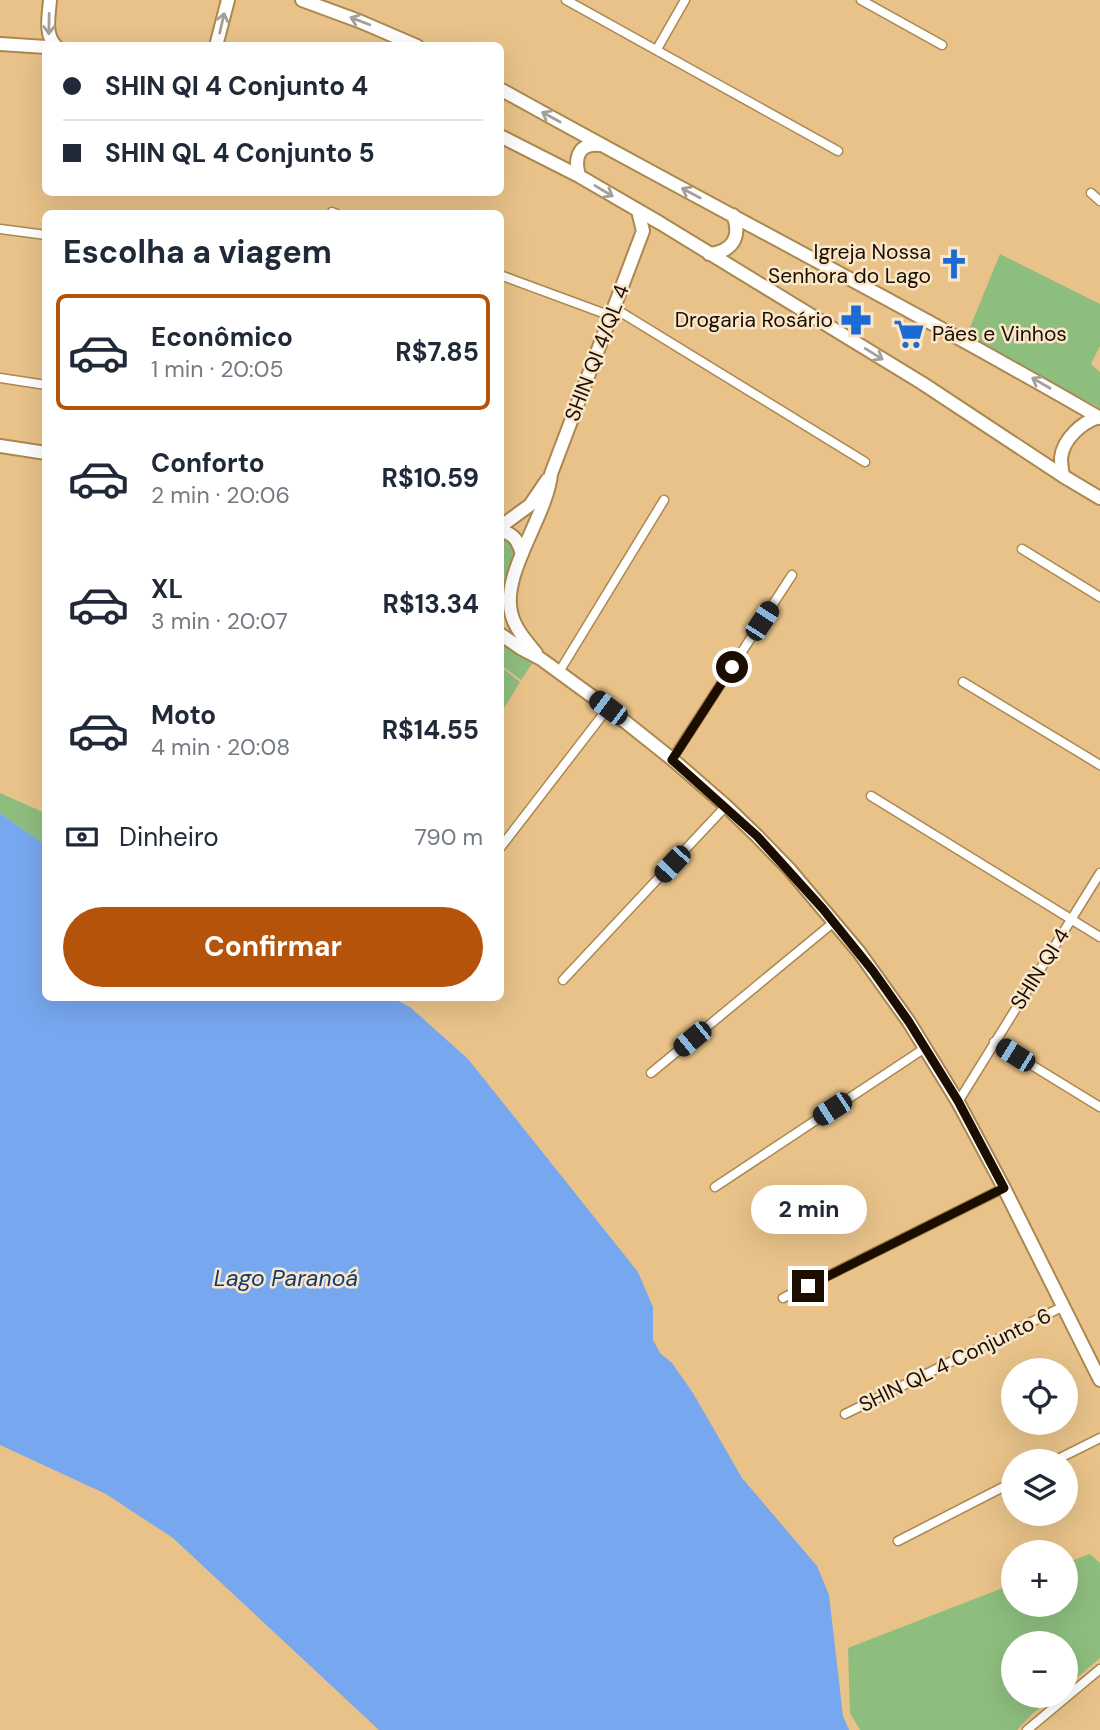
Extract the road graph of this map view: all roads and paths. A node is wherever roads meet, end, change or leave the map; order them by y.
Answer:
1 (50, 0) edge
2 (228, 0) edge
3 (302, 0) edge
4 (566, 0) edge
5 (685, 0) edge
6 (861, 0) edge
7 (52, 42) edge
8 (217, 42) edge
9 (408, 42) edge
10 (0, 44) edge
11 (942, 44) dead end
12 (42, 47) edge
13 (657, 50) junction
14 (504, 91) edge
15 (504, 138) edge
16 (600, 145) junction
17 (838, 151) dead end
18 (579, 176) junction
19 (1091, 193) dead end
20 (1100, 201) edge
21 (638, 211) junction
22 (733, 215) junction
23 (660, 223) junction
24 (0, 229) edge
25 (643, 231) junction
26 (42, 234) edge
27 (709, 254) junction
28 (504, 276) edge
29 (612, 312) junction
30 (0, 378) edge
31 (42, 384) edge
32 (1100, 417) edge
33 (0, 446) edge
34 (42, 452) edge
35 (865, 462) dead end
36 (551, 474) junction
37 (1063, 476) junction
38 (1100, 498) edge
39 (664, 500) dead end
40 (504, 526) edge
41 (504, 531) edge
42 (1022, 549) dead end
43 (522, 554) junction
44 (514, 574) junction
45 (793, 575) dead end
46 (504, 588) edge
47 (1100, 597) edge
48 (504, 637) edge
49 (541, 659) junction
50 (559, 672) junction
51 (963, 682) dead end
52 (608, 708) junction
53 (672, 760) junction
54 (1100, 765) edge
55 (871, 796) dead end
56 (726, 806) junction
57 (504, 843) edge
58 (1100, 873) edge
59 (1071, 919) junction
60 (834, 922) junction
61 (1100, 937) edge
62 (563, 980) dead end
63 (994, 1042) junction
64 (926, 1048) junction
65 (651, 1073) dead end
66 (958, 1101) junction
67 (1100, 1107) edge
68 (715, 1186) dead end
69 (1004, 1188) junction
70 (783, 1298) dead end
71 (1064, 1306) junction
72 (1100, 1380) edge
73 (845, 1414) dead end
74 (1100, 1438) edge
75 (1078, 1449) edge
76 (1001, 1488) edge
77 (898, 1541) dead end
78 (1100, 1669) edge
79 (1027, 1730) edge

1 -> 7 main road
8 -> 2 main road
9 -> 3 main road
4 - 13 street
5 - 13 street
6 - 11 street
10 - 12 main road
13 - 17 street
16 -> 14 main road
15 - 18 main road
16 - 18 main road
22 -> 16 main road
18 -> 21 main road
19 - 20 street
21 - 23 main road
21 - 25 main road
22 - 27 main road
32 -> 22 main road
23 - 25 main road
23 - 27 main road
24 - 26 street
25 - 29 main road, SHIN QI 4/QL 4
27 -> 37 main road
28 - 29 street
29 - 35 street
29 - 36 main road, SHIN QI 4/QL 4
30 - 31 street
32 - 37 main road
33 - 34 main road
36 - 40 main road, SHIN QI 4/QL 4
36 - 43 main road, SHIN QI 4/QL 4
37 - 38 main road
39 - 50 street
41 - 43 main road
42 - 47 street
43 - 44 main road, SHIN QI 4/QL 4
44 - 46 main road
44 - 49 main road, SHIN QI 4/QL 4
45 - 53 street
48 - 49 main road, SHIN QI 4/QL 4
49 - 50 main road, SHIN QI 4/QL 4
50 - 52 main road, SHIN QI 4/QL 4
51 - 54 street
52 - 53 main road, SHIN QI 4/QL 4
52 - 57 street
53 - 56 main road, SHIN QI 4/QL 4
55 - 59 street
56 - 60 main road, SHIN QI 4/QL 4
56 - 62 street
58 - 59 street, SHIN QI 4
59 - 61 street
59 - 63 street, SHIN QI 4
60 - 64 main road, SHIN QI 4/QL 4
60 - 65 street
63 - 66 street, SHIN QI 4
63 - 67 street
64 - 66 main road, SHIN QI 4/QL 4
64 - 68 street
66 - 69 main road, SHIN QI 4/QL 4
69 - 70 street
69 - 71 main road, SHIN QI 4/QL 4
71 - 72 main road, SHIN QI 4/QL 4
71 - 73 street, SHIN QL 4 Conjunto 6
74 - 75 street
76 - 77 street
78 - 79 street

